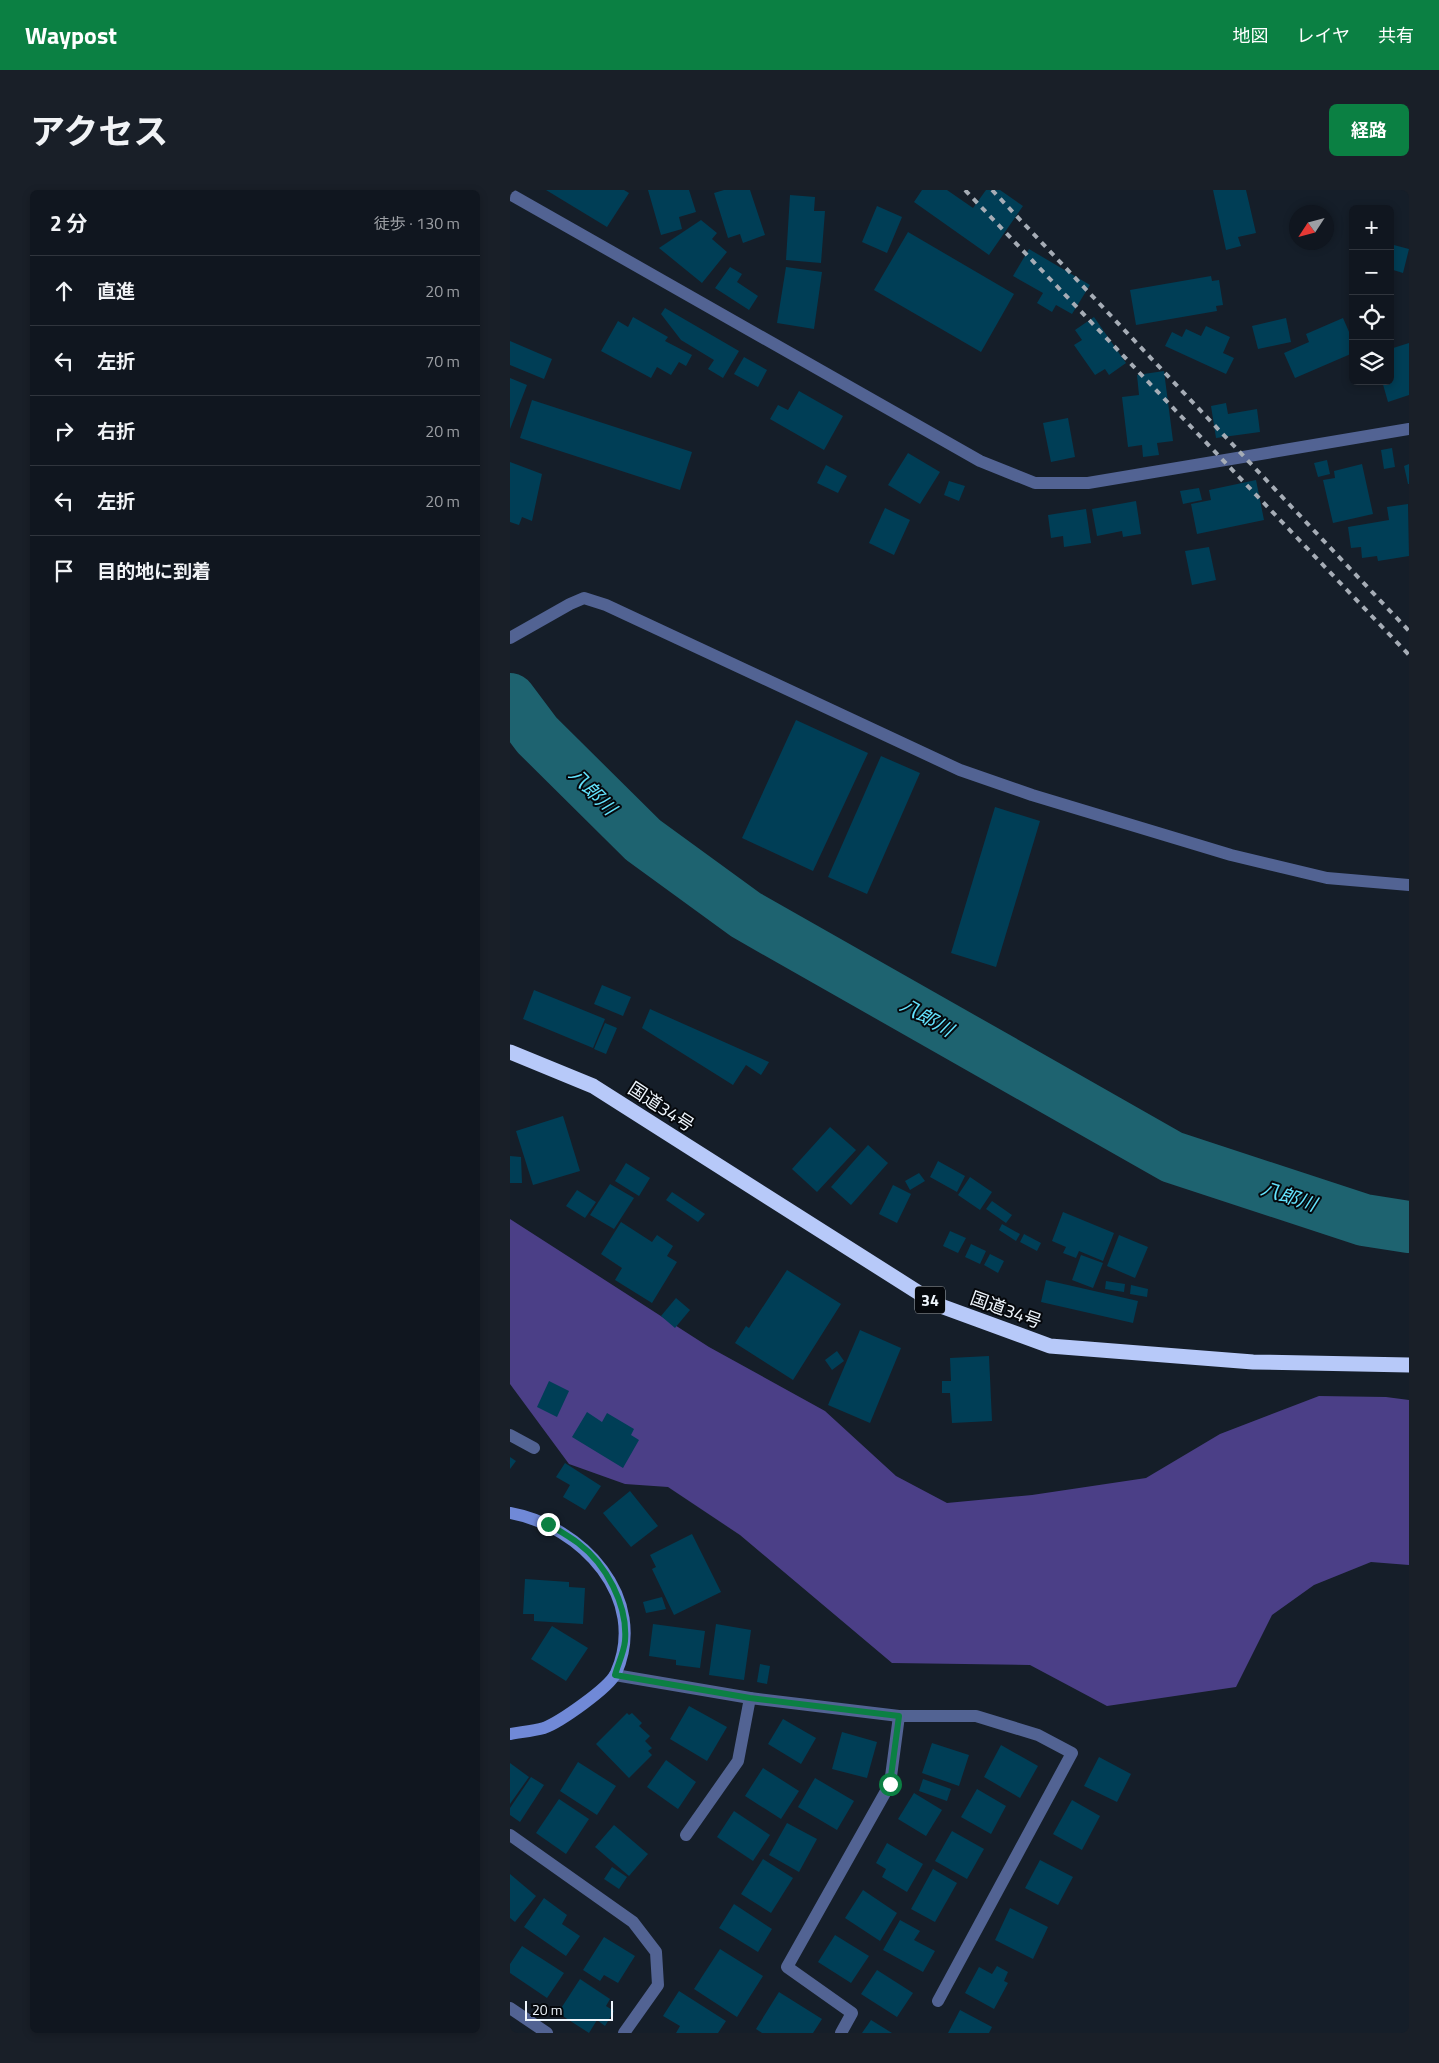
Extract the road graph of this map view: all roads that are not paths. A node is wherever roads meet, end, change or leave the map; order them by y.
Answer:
1 (510, 194) edge
2 (1409, 430) edge
3 (510, 638) edge
4 (1409, 885) edge
5 (510, 1052) edge
6 (1409, 1365) edge
7 (510, 1435) edge
8 (534, 1448) dead end
9 (510, 1513) edge
10 (615, 1675) junction
11 (750, 1698) junction
12 (899, 1716) junction
13 (510, 1734) edge
14 (510, 1835) edge
15 (686, 1835) dead end
16 (938, 2001) dead end
17 (510, 2008) edge
18 (629, 2031) edge
19 (547, 2033) edge
20 (840, 2033) edge

1 - 2 street
3 - 4 street
5 - 6 highway, 国道34号 / 34
7 - 8 street
9 - 10 street
10 - 11 street
10 - 13 street
11 - 12 street
11 - 15 street
12 - 16 street
12 - 20 street
14 - 18 street
17 - 19 street

